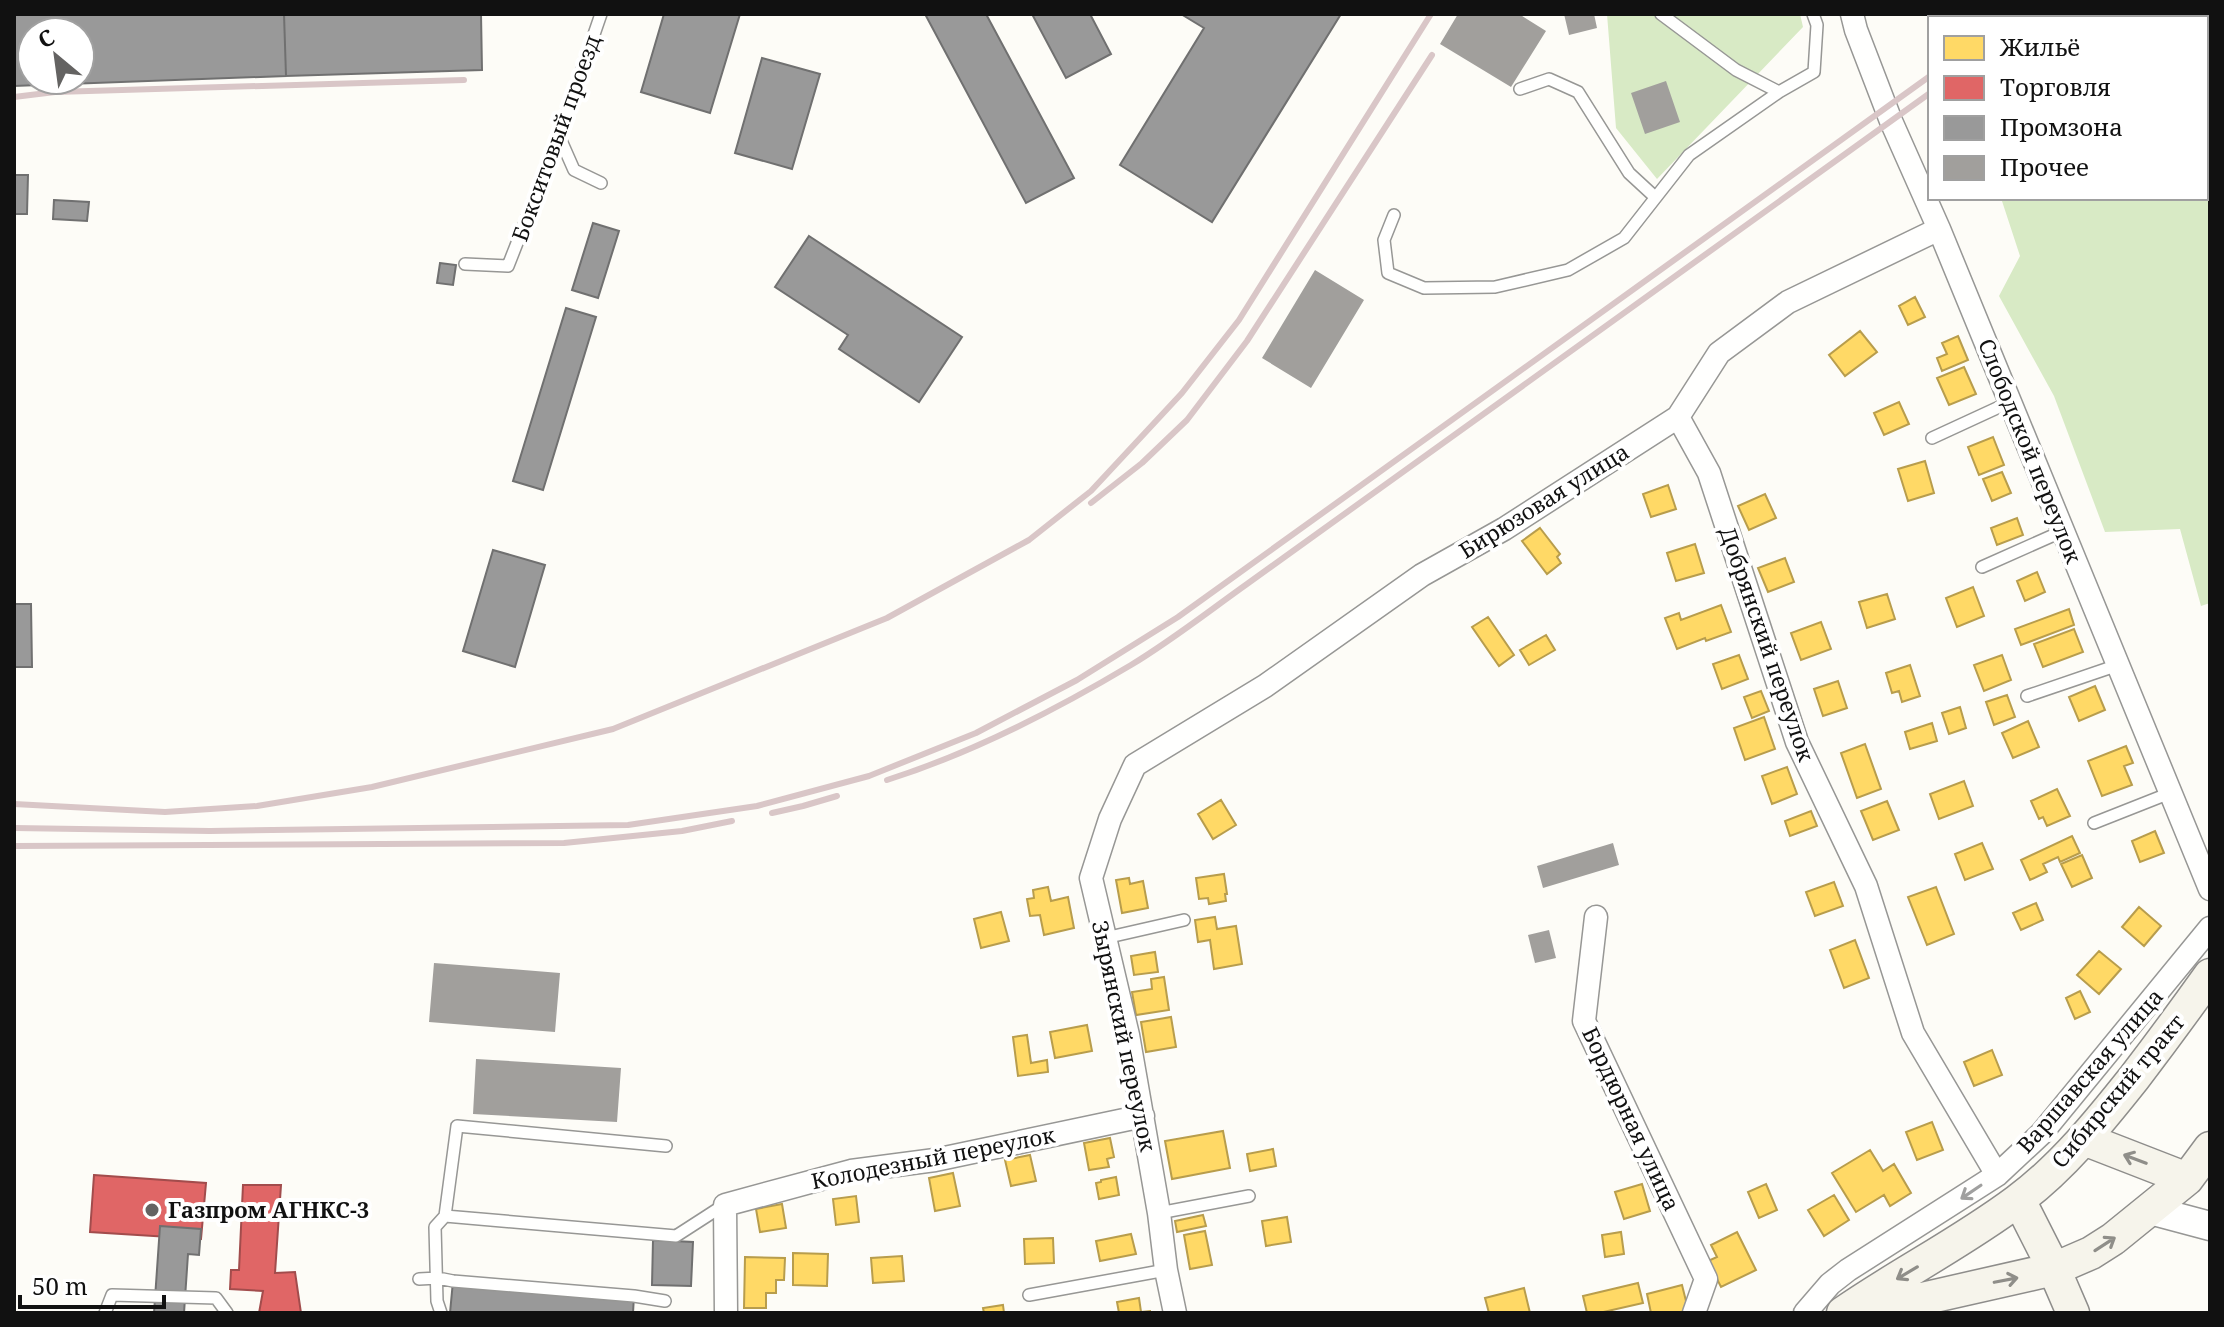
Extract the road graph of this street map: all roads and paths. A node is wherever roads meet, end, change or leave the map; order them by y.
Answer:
1 (601, 14) edge
2 (1661, 14) edge
3 (1813, 14) edge
4 (1852, 14) edge
5 (1520, 89) dead end
6 (1779, 92) junction
7 (559, 136) junction
8 (601, 183) dead end
9 (1655, 197) junction
10 (1394, 215) dead end
11 (1939, 229) junction
12 (465, 264) dead end
13 (2010, 402) junction
14 (1678, 417) junction
15 (1932, 438) dead end
16 (2063, 531) junction
17 (1982, 567) dead end
18 (2118, 665) junction
19 (2027, 696) dead end
20 (1135, 765) joint
21 (2170, 793) junction
22 (2094, 823) dead end
23 (2210, 889) edge
24 (1596, 917) dead end
25 (1184, 920) dead end
26 (2210, 928) edge
27 (1105, 938) junction
28 (2210, 975) edge
29 (2210, 1003) edge
30 (2169, 1033) junction
31 (1143, 1116) junction
32 (2084, 1139) junction
33 (666, 1146) dead end
34 (2210, 1148) edge
35 (1997, 1175) junction
36 (2198, 1182) edge
37 (1249, 1196) dead end
38 (2019, 1200) junction
39 (725, 1205) junction
40 (2150, 1210) junction
41 (1159, 1213) junction
42 (445, 1216) junction
43 (2210, 1226) edge
44 (2054, 1269) junction
45 (1166, 1270) junction
46 (438, 1278) junction
47 (419, 1279) dead end
48 (1029, 1295) dead end
49 (665, 1301) dead end
50 (105, 1313) edge
51 (227, 1313) edge
52 (441, 1313) edge
53 (726, 1313) edge
54 (1175, 1313) edge
55 (1694, 1313) edge
56 (1805, 1313) edge
57 (1843, 1313) edge
58 (1877, 1313) edge
59 (2073, 1313) edge

1 - 7 lane, Бокситовый проезд
2 - 6 lane
3 - 6 lane
4 - 11 street, Слободской переулок
5 - 9 lane
6 - 9 lane
7 - 8 lane
7 - 12 lane, Бокситовый проезд
9 - 10 lane
11 - 13 street, Слободской переулок
11 - 14 street, Бирюзовая улица
13 - 15 lane
13 - 16 street, Слободской переулок
14 - 20 street, Бирюзовая улица
14 - 35 street, Добрянский переулок
16 - 17 lane
16 - 18 street, Слободской переулок
18 - 19 lane
18 - 21 street, Слободской переулок
20 - 27 street, Зырянский переулок
21 - 22 lane
21 - 23 street, Слободской переулок
24 - 55 street, Бордюрная улица
25 - 27 lane
26 - 35 street, Варшавская улица
27 - 31 street, Зырянский переулок
28 - 30 main road, Сибирский тракт
29 - 30 main road
30 - 32 main road, Сибирский тракт
31 - 39 street, Колодезный переулок
31 - 41 street, Зырянский переулок
36 -> 32 main road
32 - 38 main road, Сибирский тракт
33 - 42 lane
34 - 36 main road
35 -> 56 street, Варшавская улица
36 - 40 main road
37 - 41 lane
38 - 44 main road
38 -> 57 main road
39 - 42 lane
39 - 53 street
40 - 43 street
44 -> 40 main road
41 - 45 street, Зырянский переулок
42 - 46 lane
58 -> 44 main road
44 - 59 main road
45 - 48 lane
45 - 54 street, Зырянский переулок
46 - 47 lane
46 - 49 lane
46 - 52 lane
50 - 51 lane

